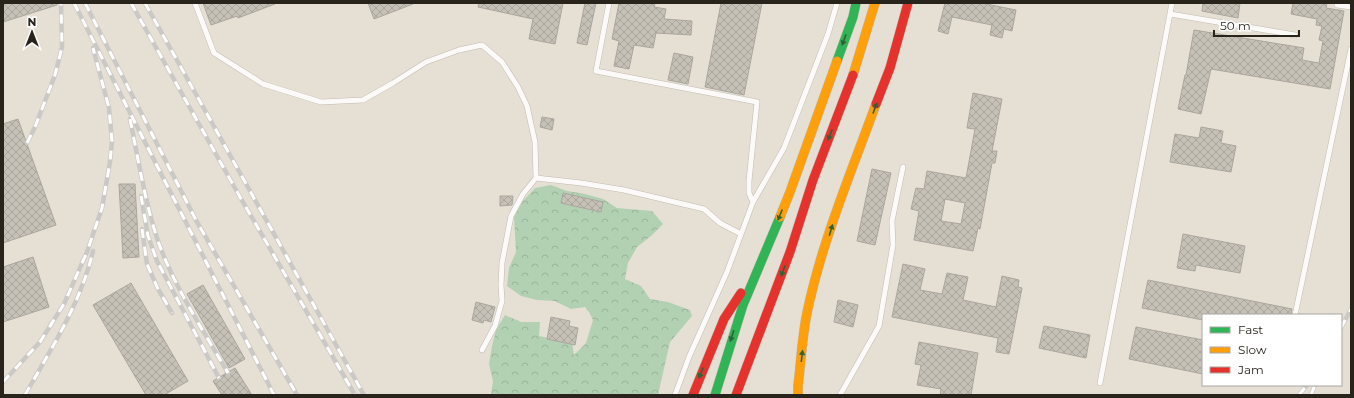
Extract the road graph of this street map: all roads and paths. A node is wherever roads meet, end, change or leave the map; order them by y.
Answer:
1 (195, 3) edge
2 (609, 3) edge
3 (837, 3) edge
4 (856, 3) edge
5 (875, 3) edge
6 (908, 3) edge
7 (1172, 3) edge
8 (1337, 3) edge
9 (1351, 7) edge
10 (1170, 14) junction
11 (1295, 35) dead end
12 (1351, 49) edge
13 (854, 72) junction
14 (903, 167) dead end
15 (536, 178) junction
16 (790, 192) junction
17 (753, 202) junction
18 (741, 234) junction
19 (759, 266) junction
20 (1295, 314) edge
21 (482, 350) dead end
22 (1100, 382) dead end
23 (694, 392) edge
24 (797, 392) edge
25 (675, 395) edge
26 (714, 395) edge
27 (736, 395) edge
28 (840, 395) edge

1 - 15 lane
2 - 17 lane
3 - 17 lane
4 -> 16 main road
5 - 13 main road
24 -> 6 main road
7 - 10 lane
8 - 9 lane
10 - 11 lane
10 - 22 lane
12 - 20 lane
13 - 16 main road
13 -> 27 main road
14 - 28 lane
15 - 18 lane
15 - 21 lane
16 -> 19 main road
17 - 18 lane
18 - 25 lane
19 -> 23 main road
19 -> 26 main road

